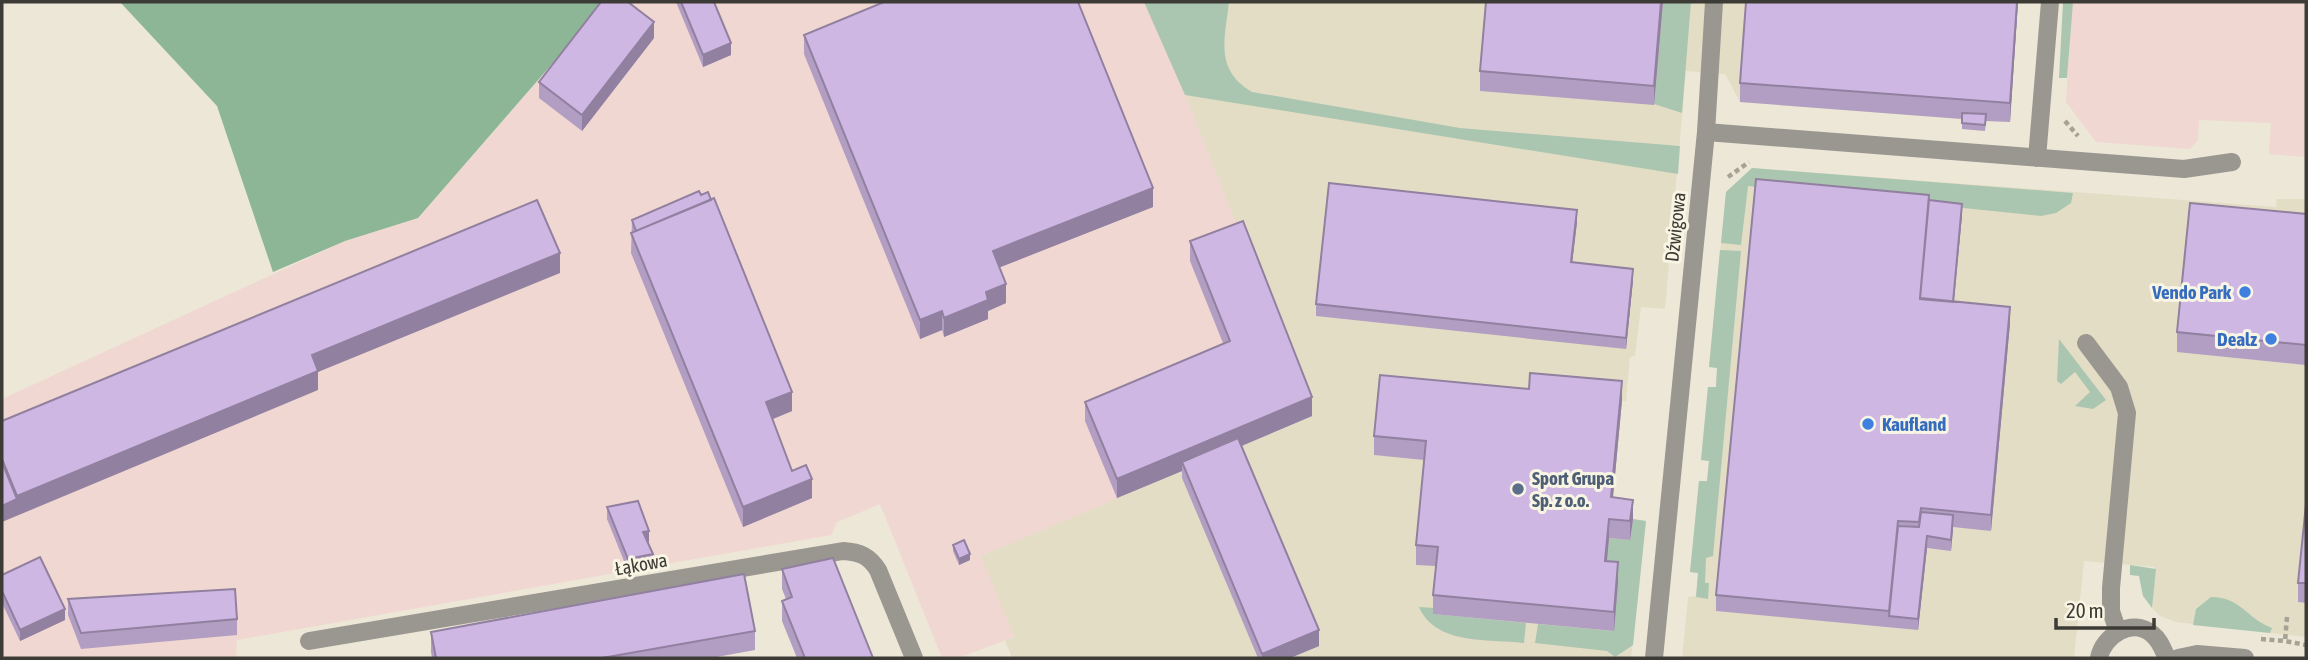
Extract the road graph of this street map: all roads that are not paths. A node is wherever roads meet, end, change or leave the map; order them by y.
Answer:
1 (1714, 2) edge
2 (2050, 2) edge
3 (1706, 132) junction
4 (2038, 158) junction
5 (2232, 162) dead end
6 (2087, 343) dead end
7 (2118, 632) junction
8 (309, 641) dead end
9 (914, 658) edge
10 (1654, 658) edge
11 (2099, 658) edge
12 (2167, 658) edge
13 (2178, 658) edge
14 (2245, 658) edge

1 - 3 street, Dźwigowa
2 - 4 street
3 - 4 street
3 - 10 street, Dźwigowa
4 - 5 street
6 - 7 street
7 - 11 street
7 - 12 street
8 - 9 street, Łąkowa
13 - 14 street

